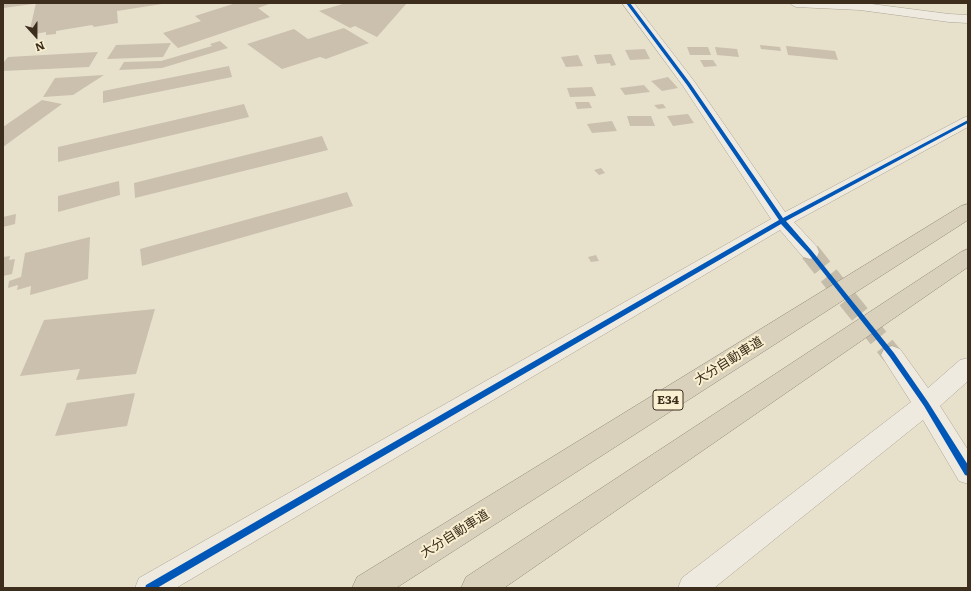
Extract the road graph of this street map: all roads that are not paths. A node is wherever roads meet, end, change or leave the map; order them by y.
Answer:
1 (628, 3) edge
2 (796, 3) edge
3 (968, 19) edge
4 (968, 121) edge
5 (968, 211) edge
6 (782, 221) junction
7 (810, 252) tunnel mouth
8 (968, 257) edge
9 (892, 356) tunnel mouth
10 (968, 367) edge
11 (926, 404) junction
12 (968, 472) edge
13 (150, 588) edge
14 (368, 588) edge
15 (477, 588) edge
16 (692, 588) edge

1 - 6 street
2 - 3 street
4 - 6 street
5 - 14 highway, 大分自動車道 / E34
6 - 7 street
6 - 13 street
8 - 15 highway
9 - 11 street
10 - 11 street
11 - 12 street
11 - 16 street

